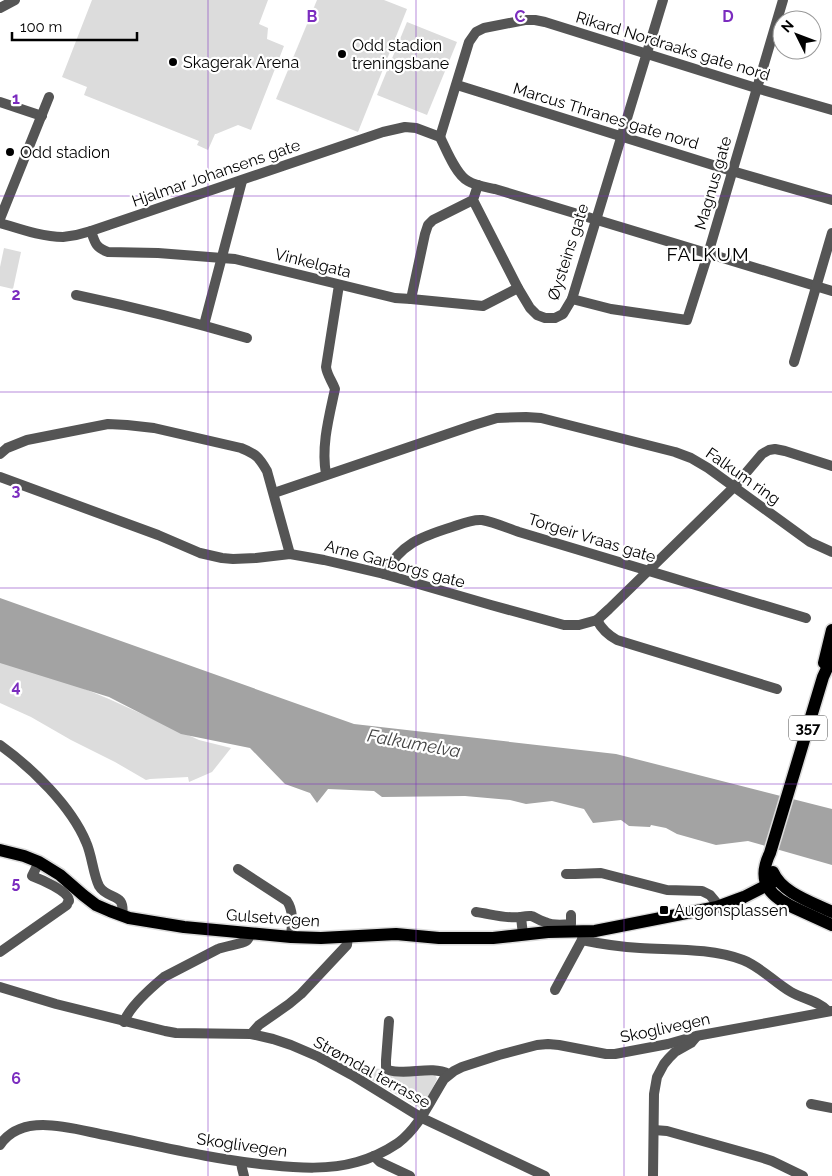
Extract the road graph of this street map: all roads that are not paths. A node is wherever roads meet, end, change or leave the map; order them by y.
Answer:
1 (16, 0) edge
2 (663, 0) edge
3 (783, 0) edge
4 (0, 8) edge
5 (647, 53) junction
6 (457, 85) junction
7 (756, 88) junction
8 (49, 98) dead end
9 (0, 102) edge
10 (832, 110) edge
11 (42, 116) junction
12 (622, 136) junction
13 (440, 137) junction
14 (732, 171) junction
15 (242, 181) junction
16 (478, 186) junction
17 (473, 200) junction
18 (832, 200) edge
19 (0, 219) edge
20 (595, 220) junction
21 (0, 223) edge
22 (91, 231) junction
23 (832, 233) edge
24 (708, 254) junction
25 (222, 258) junction
26 (339, 285) junction
27 (816, 287) junction
28 (518, 288) junction
29 (832, 291) edge
30 (76, 295) dead end
31 (411, 299) junction
32 (572, 299) junction
33 (204, 325) junction
34 (247, 338) dead end
35 (794, 362) dead end
36 (0, 454) edge
37 (832, 466) edge
38 (326, 474) junction
39 (0, 477) edge
40 (734, 487) junction
41 (274, 493) junction
42 (832, 552) edge
43 (290, 554) junction
44 (648, 571) junction
45 (384, 574) junction
46 (806, 618) dead end
47 (597, 620) junction
48 (832, 630) edge
49 (832, 655) edge
50 (822, 678) junction
51 (777, 689) dead end
52 (0, 745) edge
53 (0, 850) edge
54 (39, 862) junction
55 (238, 869) dead end
56 (566, 874) dead end
57 (772, 883) junction
58 (717, 907) junction
59 (476, 912) dead end
60 (832, 912) edge
61 (571, 915) dead end
62 (122, 916) junction
63 (521, 918) junction
64 (832, 925) edge
65 (250, 934) junction
66 (523, 935) junction
67 (348, 936) junction
68 (583, 936) junction
69 (291, 937) junction
70 (0, 952) edge
71 (0, 987) edge
72 (555, 990) dead end
73 (830, 1011) edge
74 (389, 1021) dead end
75 (124, 1022) junction
76 (251, 1034) junction
77 (696, 1036) junction
78 (449, 1074) junction
79 (811, 1104) dead end
80 (832, 1108) edge
81 (422, 1118) junction
82 (654, 1130) junction
83 (0, 1145) edge
84 (374, 1156) junction
85 (241, 1162) junction
86 (244, 1176) edge
87 (410, 1176) edge
88 (544, 1176) edge
89 (653, 1176) edge
90 (803, 1176) edge

1 - 4 street
2 - 5 street, Øysteins gate
3 - 7 street, Magnus gate
5 - 6 street, Rikard Nordraaks gate nord
5 - 7 street, Rikard Nordraaks gate nord
5 - 12 street, Øysteins gate
6 - 12 street, Marcus Thranes gate nord
6 - 13 street
7 - 10 street, Rikard Nordraaks gate nord
7 - 14 street, Magnus gate
8 - 11 street
9 - 11 street
11 - 19 street
12 - 14 street, Marcus Thranes gate nord
12 - 20 street, Øysteins gate
13 - 15 street, Hjalmar Johansens gate
13 - 16 street
14 - 18 street, Marcus Thranes gate nord
14 - 24 street, Magnus gate
15 - 22 street, Hjalmar Johansens gate
15 - 25 street
16 - 17 street
16 - 20 street
17 - 28 street, Øysteins gate
17 - 31 street
20 - 24 street
20 - 32 street, Øysteins gate
21 - 22 street, Hjalmar Johansens gate
22 - 25 street, Vinkelgata
23 - 27 street
24 - 27 street
24 - 32 street, Magnus gate
25 - 26 street, Vinkelgata
25 - 33 street
26 - 31 street, Vinkelgata
26 - 38 street
27 - 29 street
27 - 35 street
28 - 31 street, Vinkelgata
28 - 32 street, Øysteins gate
30 - 33 street
33 - 34 street
36 - 41 street
37 - 40 street
38 - 40 street, Falkum ring
38 - 41 street, Falkum ring
39 - 43 street, Arne Garborgs gate
40 - 42 street, Falkum ring
40 - 44 street
41 - 43 street
43 - 45 street, Arne Garborgs gate
44 - 45 street, Torgeir Vraas gate
44 - 46 street, Torgeir Vraas gate
44 - 47 street
45 - 47 street, Arne Garborgs gate
47 - 51 street
48 - 50 main road, 357
49 - 50 main road, 357
50 - 57 main road, 357
52 - 62 street
53 - 54 main road, Gulsetvegen
54 - 62 main road, Gulsetvegen
54 - 70 street
55 - 69 street
56 - 58 street
57 - 58 main road, Gulsetvegen
57 - 60 main road
57 - 64 main road
58 - 68 main road, Gulsetvegen
59 - 63 street
61 - 63 street
62 - 65 main road, Gulsetvegen
63 - 66 street
65 - 69 main road, Gulsetvegen
65 - 75 street
66 - 67 main road, Gulsetvegen
66 - 68 main road, Gulsetvegen
67 - 69 main road, Gulsetvegen
67 - 76 street
68 - 72 street
68 - 73 street
71 - 75 street, Strømdal terrasse
73 - 77 street, Skoglivegen
74 - 78 street
75 - 76 street, Strømdal terrasse
76 - 81 street, Strømdal terrasse
77 - 78 street, Skoglivegen
77 - 82 street
78 - 81 street, Skoglivegen
79 - 80 street
81 - 84 street, Skoglivegen
81 - 88 street, Strømdal terrasse
82 - 89 street
82 - 90 street
83 - 85 street, Skoglivegen
84 - 85 street, Skoglivegen
84 - 87 street
85 - 86 street

